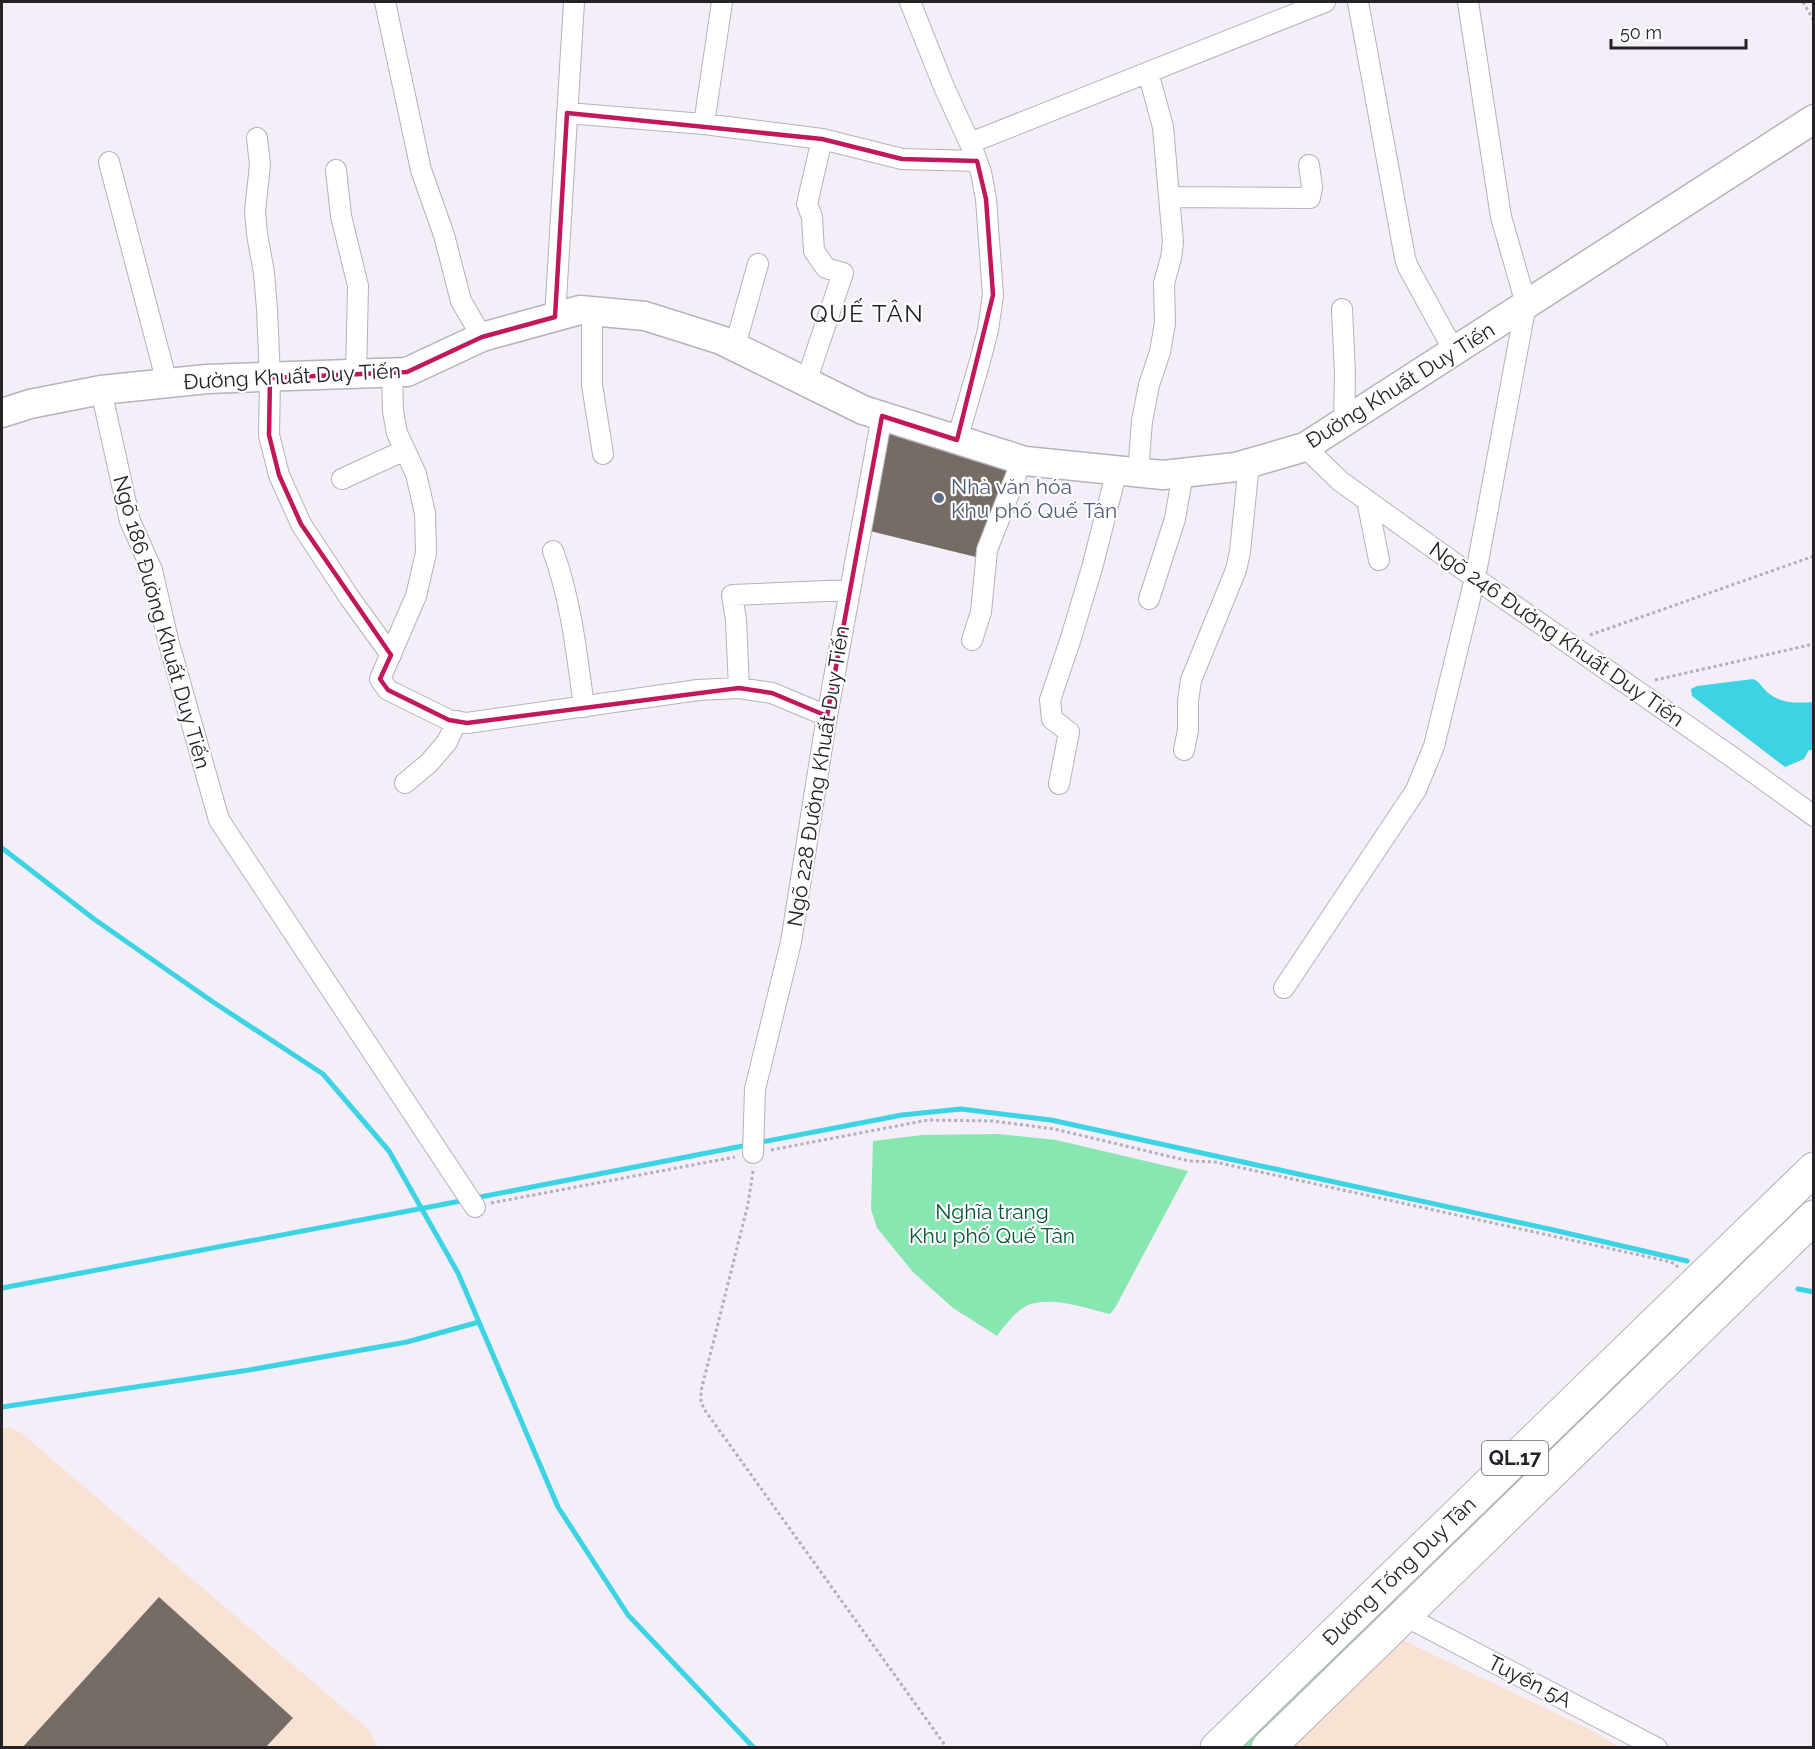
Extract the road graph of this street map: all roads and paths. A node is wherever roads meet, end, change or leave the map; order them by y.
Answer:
1 (385, 2) edge
2 (574, 2) edge
3 (722, 2) edge
4 (910, 2) edge
5 (1325, 2) edge
6 (1358, 2) edge
7 (1467, 2) edge
8 (1803, 2) edge
9 (1814, 21) edge
10 (1148, 72) junction
11 (567, 113) junction
12 (1814, 119) edge
13 (704, 124) junction
14 (257, 138) dead end
15 (822, 139) junction
16 (974, 152) junction
17 (109, 162) dead end
18 (1309, 165) dead end
19 (336, 170) dead end
20 (1169, 197) junction
21 (758, 264) dead end
22 (1526, 304) junction
23 (1342, 309) dead end
24 (592, 312) junction
25 (555, 317) junction
26 (482, 337) junction
27 (735, 346) junction
28 (1454, 351) junction
29 (392, 373) junction
30 (356, 374) junction
31 (270, 378) junction
32 (806, 382) junction
33 (167, 383) junction
34 (101, 390) junction
35 (2, 412) edge
36 (882, 416) junction
37 (1344, 421) junction
38 (957, 440) junction
39 (1305, 447) junction
40 (405, 450) junction
41 (603, 454) dead end
42 (1022, 460) junction
43 (1249, 464) junction
44 (1128, 472) junction
45 (1183, 473) junction
46 (342, 479) dead end
47 (1367, 500) junction
48 (553, 551) dead end
49 (1814, 556) edge
50 (1378, 561) dead end
51 (1475, 578) junction
52 (850, 590) junction
53 (1149, 599) dead end
54 (972, 640) dead end
55 (1568, 643) junction
56 (1814, 644) edge
57 (392, 655) junction
58 (1630, 686) junction
59 (739, 688) junction
60 (584, 707) junction
61 (827, 716) junction
62 (457, 721) junction
63 (1184, 750) dead end
64 (405, 783) dead end
65 (1059, 784) dead end
66 (1814, 816) edge
67 (1284, 988) dead end
68 (753, 1145) junction
69 (1814, 1169) edge
70 (470, 1199) joint
71 (1814, 1217) edge
72 (1697, 1283) junction
73 (1453, 1518) junction
74 (1478, 1543) junction
75 (1404, 1616) junction
76 (947, 1748) edge
77 (1217, 1748) edge
78 (1268, 1748) edge
79 (1657, 1748) edge

1 - 26 street
2 - 11 street
3 - 13 street
4 - 16 street
5 - 10 street
6 - 28 street
7 - 22 street
8 - 9 path
10 - 16 street
10 - 20 street
11 - 13 street
11 - 25 street
12 - 22 main road, Đường Khuất Duy Tiến
13 - 15 street
14 - 31 street
15 - 16 street
15 - 32 street
16 - 38 street
17 - 33 street
18 - 20 street
19 - 30 street
20 - 44 street
21 - 27 street
22 - 28 main road, Đường Khuất Duy Tiến
22 - 51 street
23 - 37 street
24 - 25 main road, Đường Khuất Duy Tiến
24 - 27 main road, Đường Khuất Duy Tiến
24 - 41 street
25 - 26 main road, Đường Khuất Duy Tiến
26 - 29 main road, Đường Khuất Duy Tiến
27 - 32 main road, Đường Khuất Duy Tiến
28 - 37 main road, Đường Khuất Duy Tiến
29 - 30 main road, Đường Khuất Duy Tiến
29 - 40 street
30 - 31 main road, Đường Khuất Duy Tiến
31 - 33 main road, Đường Khuất Duy Tiến
31 - 57 street
32 - 36 main road, Đường Khuất Duy Tiến
33 - 34 main road, Đường Khuất Duy Tiến
34 - 35 main road, Đường Khuất Duy Tiến
34 - 70 street, Ngõ 186 Đường Khuất Duy Tiến
36 - 38 main road, Đường Khuất Duy Tiến
36 - 52 street, Ngõ 228 Đường Khuất Duy Tiến
37 - 39 main road, Đường Khuất Duy Tiến
38 - 42 main road, Đường Khuất Duy Tiến
39 - 43 main road, Đường Khuất Duy Tiến
39 - 47 street, Ngõ 246 Đường Khuất Duy Tiến
40 - 46 street
40 - 57 street
42 - 44 main road, Đường Khuất Duy Tiến
42 - 54 street
43 - 45 main road, Đường Khuất Duy Tiến
43 - 63 street
44 - 45 main road, Đường Khuất Duy Tiến
44 - 65 street
45 - 53 street
47 - 50 street
47 - 51 street, Ngõ 246 Đường Khuất Duy Tiến
48 - 60 street
49 - 55 path
51 - 55 street, Ngõ 246 Đường Khuất Duy Tiến
51 - 67 street
52 - 59 street
52 - 61 street, Ngõ 228 Đường Khuất Duy Tiến
55 - 58 street, Ngõ 246 Đường Khuất Duy Tiến
56 - 58 path
57 - 62 street
58 - 66 street, Ngõ 246 Đường Khuất Duy Tiến
59 - 60 street
59 - 61 street
60 - 62 street
61 - 68 street, Ngõ 228 Đường Khuất Duy Tiến
62 - 64 street
68 - 70 path
68 - 72 path
68 - 76 path
69 - 72 highway, Đường Tống Duy Tân / QL.17
71 - 74 highway, Đường Tống Duy Tân / QL.17
72 - 73 highway, Đường Tống Duy Tân / QL.17
73 - 74 highway
73 - 77 highway, Đường Tống Duy Tân / QL.17
74 - 75 highway, Đường Tống Duy Tân / QL.17
75 - 78 highway, Đường Tống Duy Tân / QL.17
75 - 79 street, Tuyến 5A

